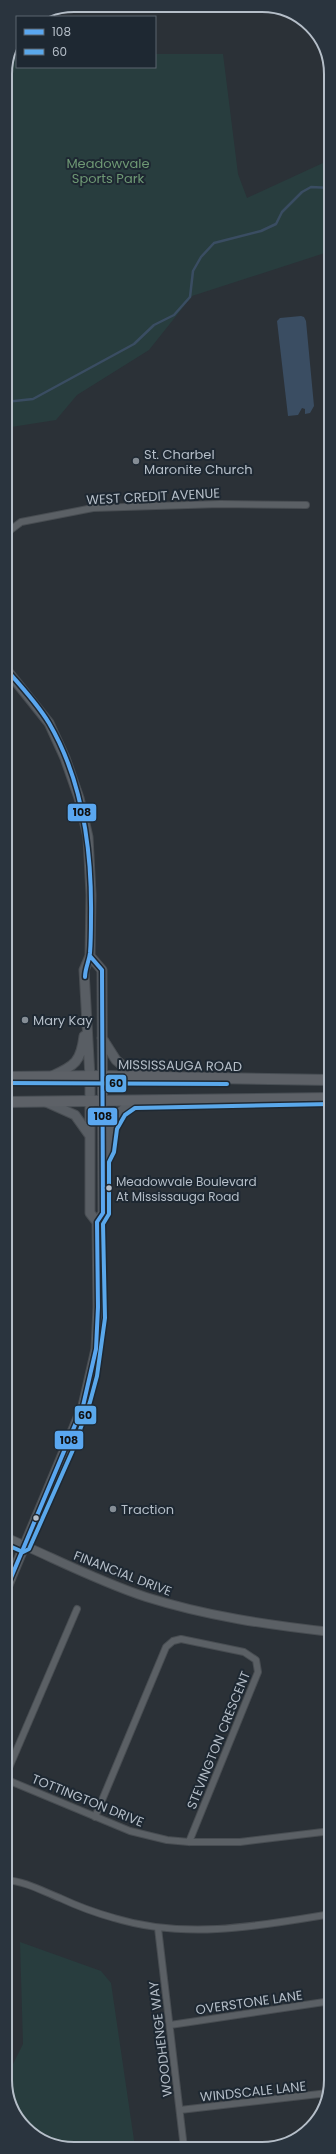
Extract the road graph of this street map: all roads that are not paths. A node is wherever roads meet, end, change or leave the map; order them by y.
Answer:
1 (306, 505) dead end
2 (12, 529) edge
3 (12, 677) edge
4 (90, 956) junction
5 (88, 1028) junction
6 (102, 1037) junction
7 (102, 1076) junction
8 (12, 1077) edge
9 (50, 1077) junction
10 (90, 1077) junction
11 (159, 1078) junction
12 (324, 1080) edge
13 (324, 1098) edge
14 (101, 1101) junction
15 (12, 1102) edge
16 (46, 1102) junction
17 (90, 1102) junction
18 (133, 1102) junction
19 (90, 1136) junction
20 (103, 1160) junction
21 (97, 1222) junction
22 (12, 1540) edge
23 (24, 1546) junction
24 (12, 1575) edge
25 (77, 1609) dead end
26 (324, 1631) edge
27 (12, 1762) edge
28 (12, 1781) edge
29 (95, 1817) junction
30 (324, 1832) edge
31 (189, 1842) junction
32 (12, 1881) edge
33 (324, 1915) edge
34 (158, 1928) junction
35 (324, 2002) edge
36 (170, 2024) junction
37 (322, 2094) edge
38 (180, 2110) junction
39 (183, 2142) edge

1 - 2 street, WEST CREDIT AVENUE
3 - 4 main road
4 - 5 main road
4 - 6 main road
5 - 9 main road
5 - 10 main road
6 - 7 main road
6 - 11 main road
7 - 10 main road, MISSISSAUGA ROAD
7 - 11 main road, MISSISSAUGA ROAD
7 - 14 main road
8 - 9 main road, MISSISSAUGA ROAD
9 - 10 main road, MISSISSAUGA ROAD
10 - 17 main road
11 - 12 main road, MISSISSAUGA ROAD
13 - 18 main road
14 - 17 main road
14 - 18 main road
14 - 20 main road
15 - 16 main road
16 - 17 main road
16 - 19 main road
17 - 19 main road
18 - 20 main road
19 - 21 main road
20 - 21 main road
21 - 23 main road
22 - 23 street, FINANCIAL DRIVE
23 - 24 main road
23 - 26 street, FINANCIAL DRIVE
25 - 27 street
28 - 29 street, TOTTINGTON DRIVE
29 - 31 street, TOTTINGTON DRIVE
29 - 31 street, STEVINGTON CRESCENT
30 - 31 street, TOTTINGTON DRIVE
32 - 34 street
33 - 34 street
34 - 36 street, WOODHENGE WAY
35 - 36 street, OVERSTONE LANE
36 - 38 street, WOODHENGE WAY
37 - 38 street, WINDSCALE LANE
38 - 39 street, WOODHENGE WAY

